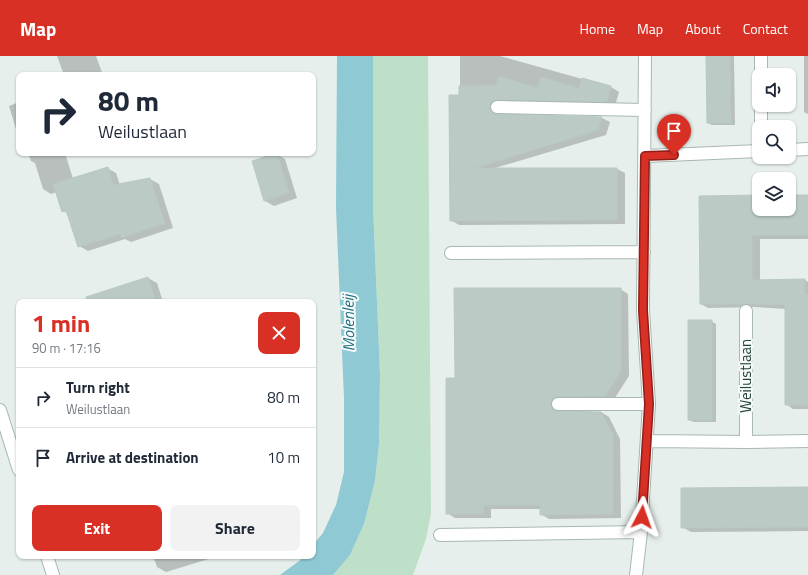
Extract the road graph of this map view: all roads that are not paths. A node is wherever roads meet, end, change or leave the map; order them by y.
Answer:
1 (645, 56) edge
2 (761, 56) edge
3 (761, 68) edge
4 (497, 107) dead end
5 (646, 110) junction
6 (808, 149) edge
7 (796, 150) edge
8 (752, 151) edge
9 (645, 156) junction
10 (644, 252) junction
11 (451, 253) dead end
12 (746, 311) dead end
13 (558, 404) dead end
14 (649, 404) junction
15 (0, 410) edge
16 (648, 441) junction
17 (808, 441) edge
18 (746, 442) junction
19 (16, 461) edge
20 (641, 532) junction
21 (440, 535) dead end
22 (47, 559) edge
23 (53, 575) edge
24 (636, 575) edge

1 - 5 street
2 - 3 street
4 - 5 street
5 - 9 street
6 - 7 street
8 - 9 street
9 - 10 street
10 - 11 street
10 - 14 street
12 - 18 street, Weilustlaan
13 - 14 street
14 - 16 street
15 - 19 street
16 - 18 street
16 - 20 street
17 - 18 street
20 - 21 street
20 - 24 street
22 - 23 street

